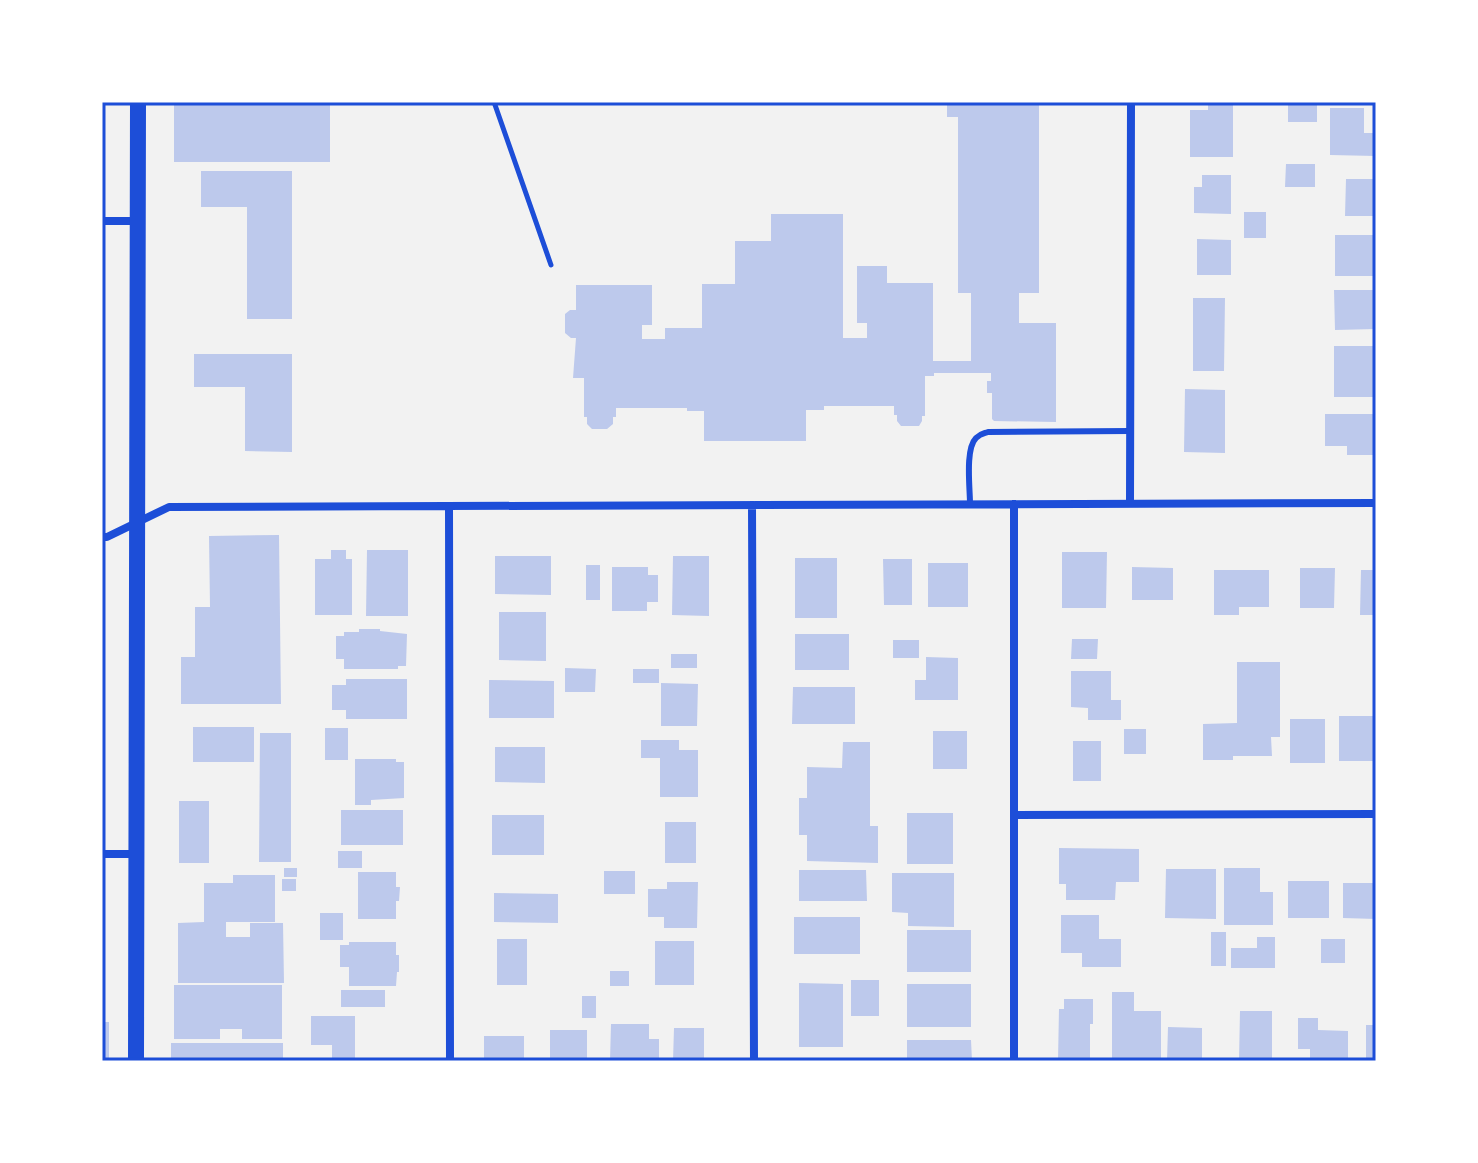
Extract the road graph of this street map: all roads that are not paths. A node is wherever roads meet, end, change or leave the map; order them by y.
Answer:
1 (138, 102) edge
2 (1131, 102) edge
3 (102, 221) edge
4 (137, 221) junction
5 (1130, 431) junction
6 (1130, 503) junction
7 (1376, 503) edge
8 (970, 504) junction
9 (1014, 504) junction
10 (752, 505) junction
11 (449, 506) junction
12 (137, 524) junction
13 (102, 537) edge
14 (1376, 814) edge
15 (1014, 815) junction
16 (102, 854) edge
17 (137, 854) junction
18 (136, 1061) edge
19 (450, 1061) edge
20 (754, 1061) edge
21 (1014, 1061) edge

1 - 4 main road
2 - 5 street
3 - 4 street
4 - 12 main road
5 - 6 street
5 - 8 lane
6 - 7 street
6 - 9 street
8 - 9 street
8 - 10 street
9 - 15 street
10 - 11 street
10 - 20 street
11 - 12 street
11 - 19 street
12 - 13 street
12 - 17 main road
14 - 15 street
15 - 21 street
16 - 17 street
17 - 18 main road

